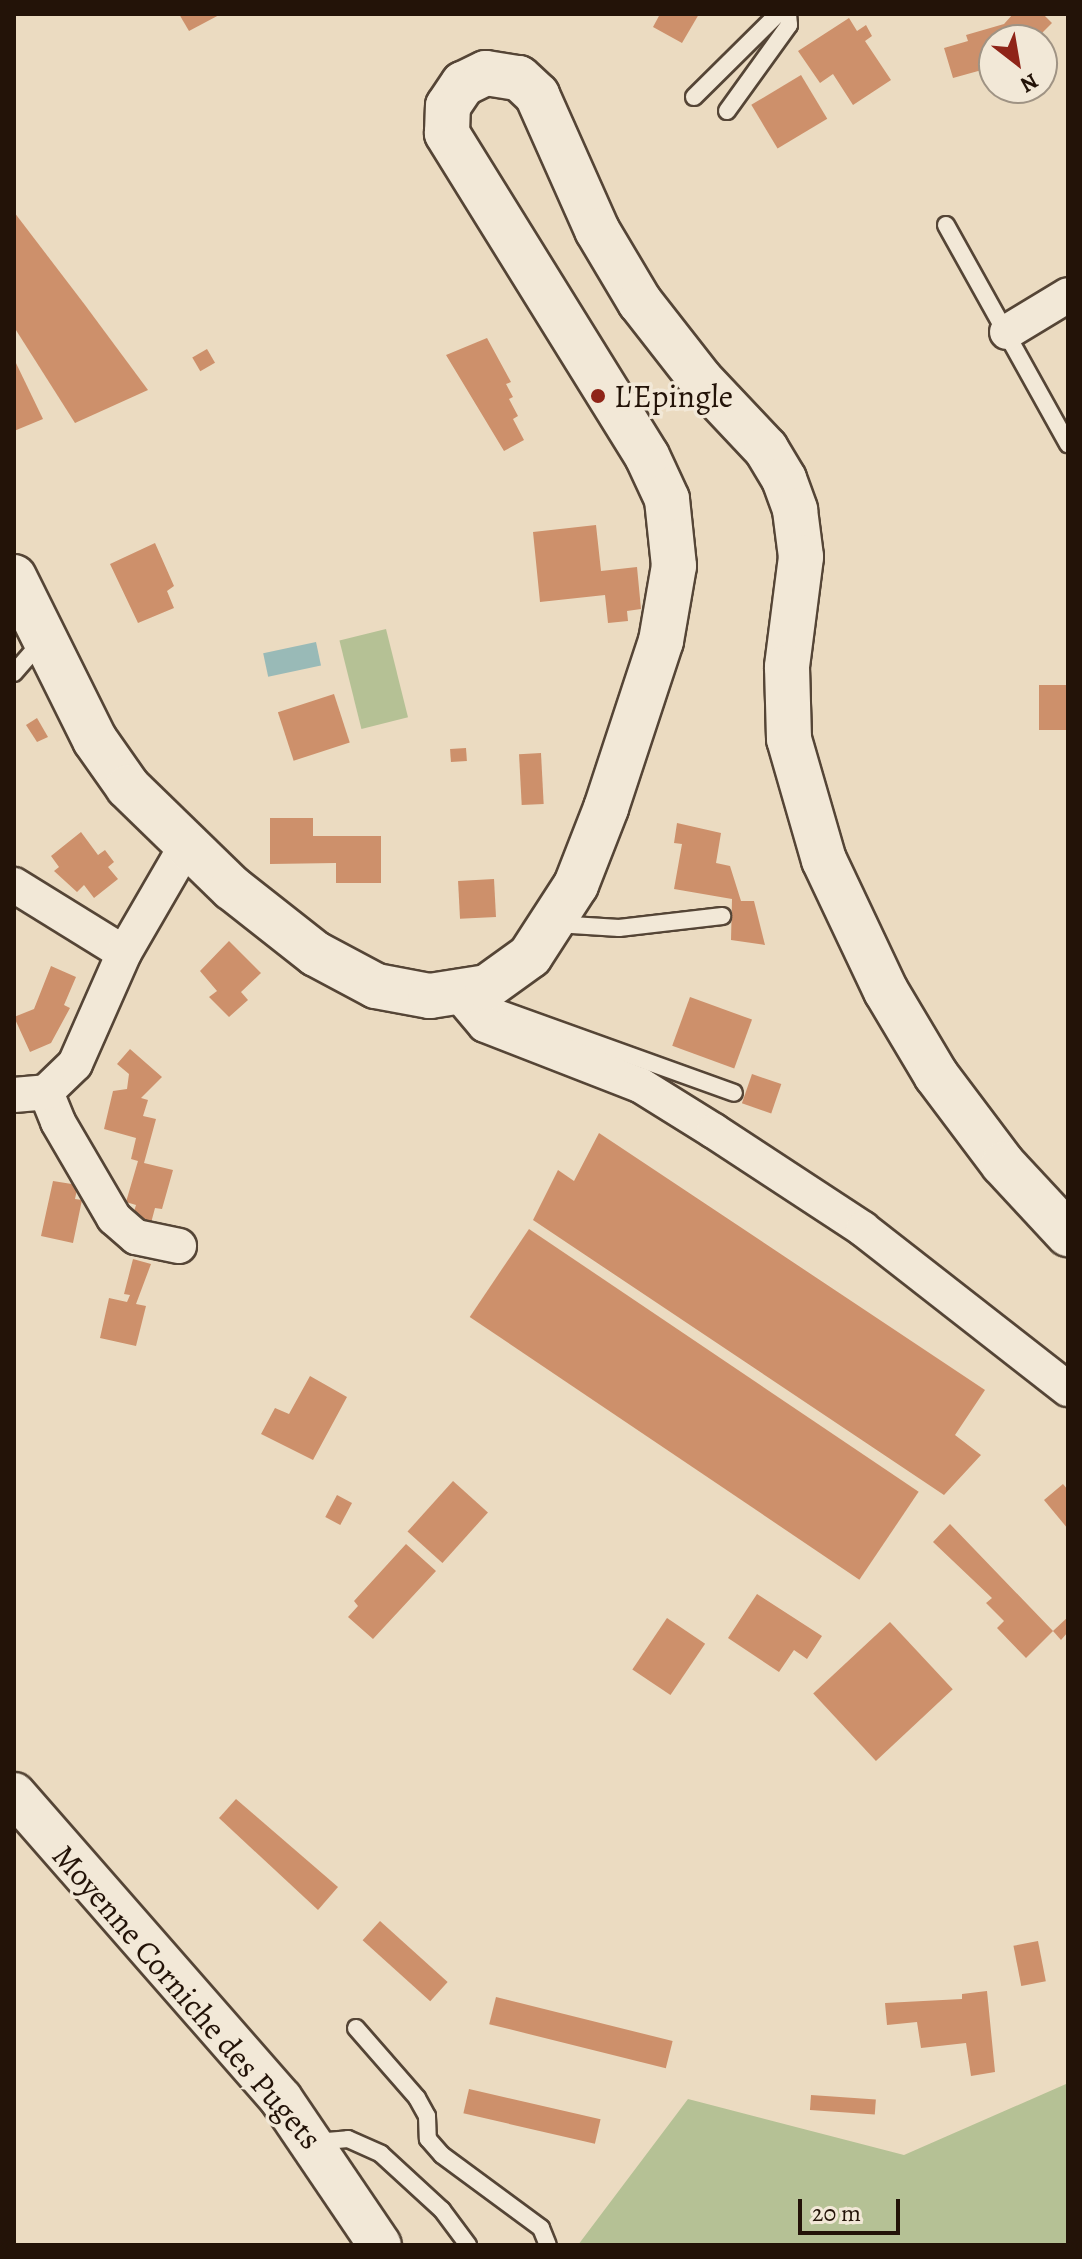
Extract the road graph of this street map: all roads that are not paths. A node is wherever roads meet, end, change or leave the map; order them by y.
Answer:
1 (778, 14) edge
2 (788, 14) edge
3 (694, 97) dead end
4 (727, 111) dead end
5 (946, 225) dead end
6 (1068, 295) edge
7 (1007, 332) junction
8 (1068, 444) edge
9 (14, 577) edge
10 (45, 638) junction
11 (14, 673) edge
12 (186, 846) junction
13 (14, 885) edge
14 (722, 916) dead end
15 (554, 924) junction
16 (124, 953) junction
17 (445, 995) junction
18 (30, 1093) edge
19 (734, 1093) dead end
20 (1068, 1234) edge
21 (179, 1246) dead end
22 (1068, 1389) edge
23 (14, 1794) edge
24 (356, 2028) dead end
25 (315, 2142) junction
26 (380, 2245) edge
27 (468, 2245) edge
28 (548, 2245) edge

1 - 3 lane
2 - 4 lane
5 - 7 lane
6 - 7 street
7 - 8 lane
9 - 10 main road
10 - 11 lane
10 - 12 main road
12 - 16 street
12 - 17 main road
13 - 16 street
14 - 15 lane
15 - 17 main road
15 - 20 main road
16 - 18 street
17 - 19 lane
17 - 22 street
18 - 21 street
23 - 25 street, Moyenne Corniche des Pugets
24 - 28 lane
25 - 26 street, Moyenne Corniche des Pugets
25 - 27 lane

